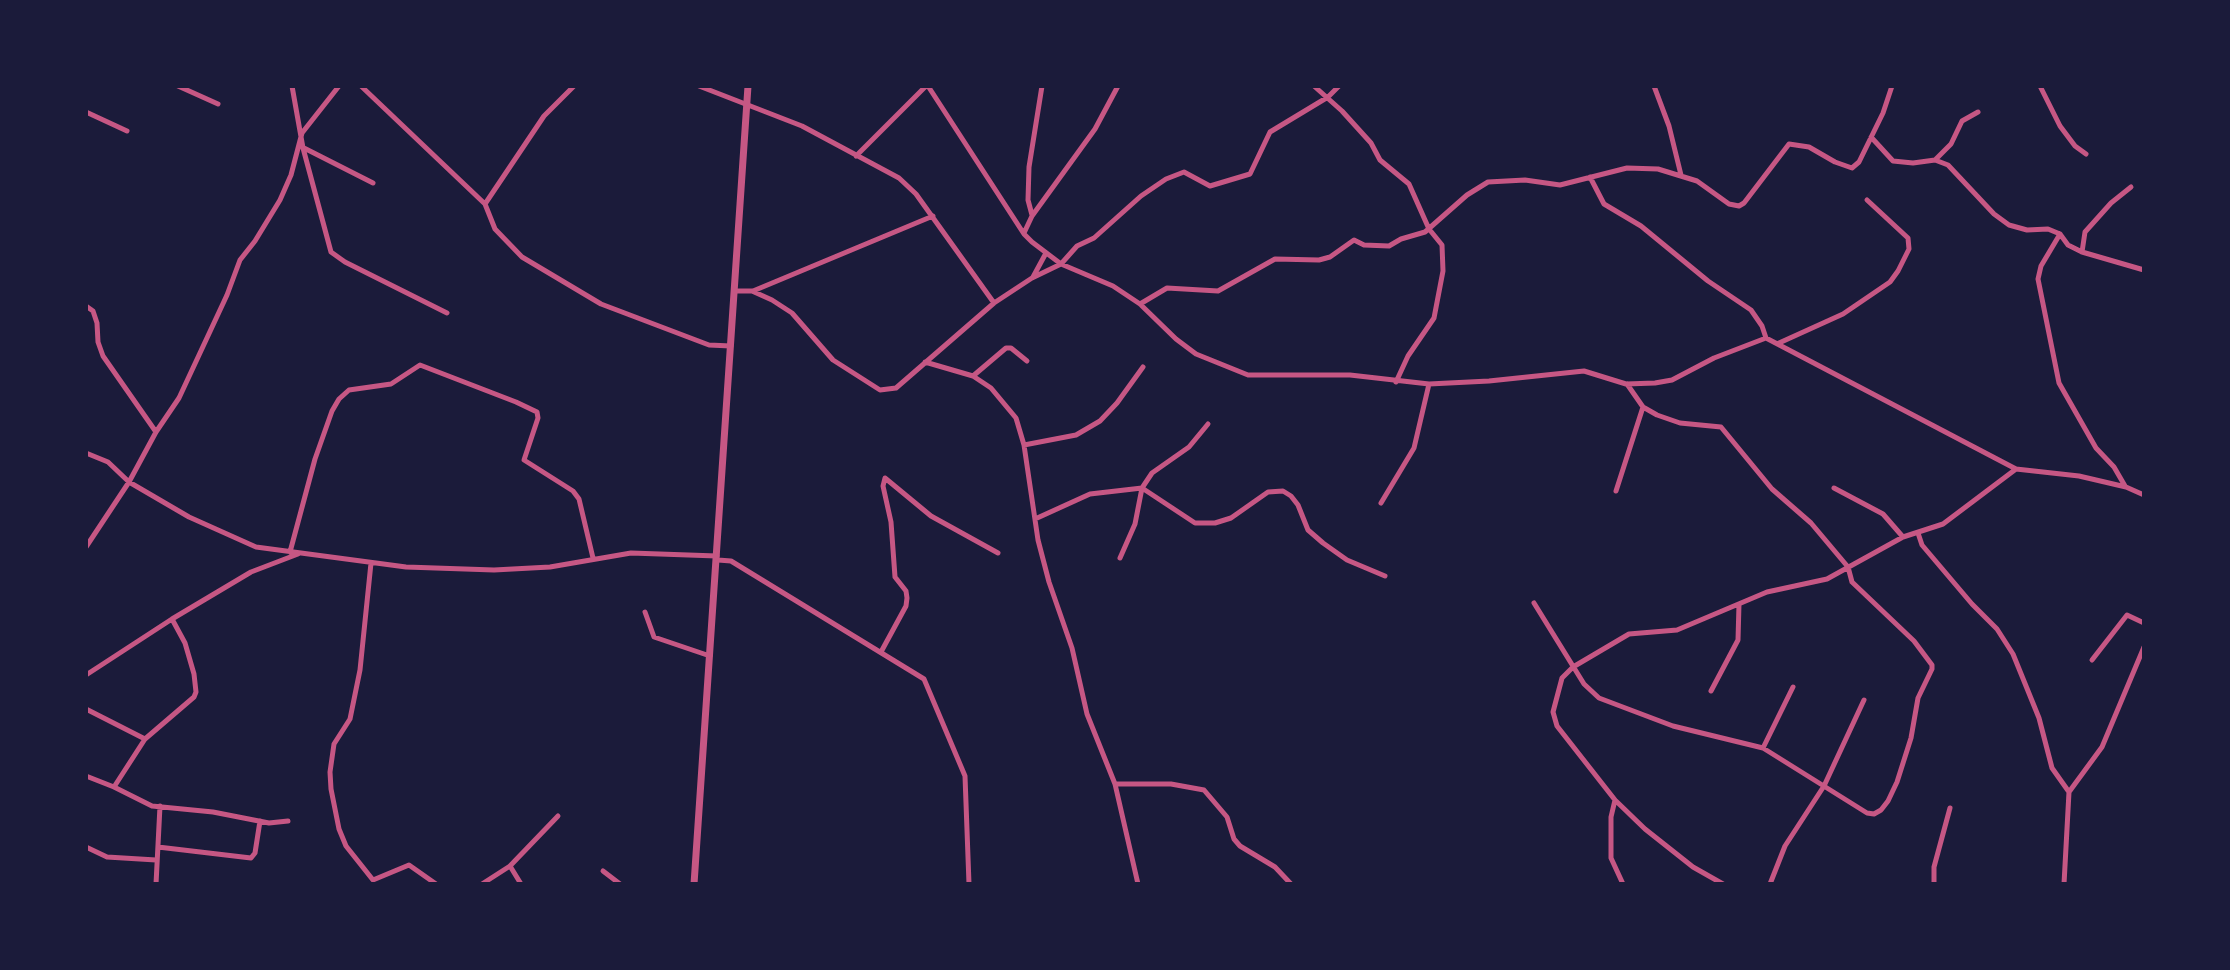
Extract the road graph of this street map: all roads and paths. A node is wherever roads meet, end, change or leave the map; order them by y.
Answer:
1 (178, 86) edge
2 (292, 86) edge
3 (339, 86) edge
4 (361, 86) edge
5 (574, 86) edge
6 (699, 86) edge
7 (748, 86) edge
8 (927, 86) edge
9 (1042, 86) edge
10 (1118, 86) edge
11 (1314, 86) edge
12 (1339, 86) edge
13 (1654, 86) edge
14 (1892, 86) edge
15 (2040, 86) edge
16 (1328, 97) junction
17 (218, 104) dead end
18 (747, 105) junction
19 (86, 112) edge
20 (1978, 112) dead end
21 (127, 131) dead end
22 (302, 133) junction
23 (1871, 137) junction
24 (303, 148) junction
25 (2086, 154) dead end
26 (856, 156) junction
27 (1935, 160) junction
28 (1681, 175) junction
29 (1590, 177) junction
30 (373, 183) dead end
31 (2131, 187) dead end
32 (1867, 200) dead end
33 (485, 204) junction
34 (933, 216) junction
35 (1032, 216) junction
36 (1429, 229) junction
37 (1024, 234) junction
38 (2060, 234) junction
39 (2082, 252) junction
40 (1046, 253) junction
41 (1061, 264) junction
42 (2144, 270) edge
43 (1032, 278) junction
44 (736, 291) junction
45 (752, 291) junction
46 (994, 303) junction
47 (1140, 304) junction
48 (86, 306) edge
49 (447, 313) dead end
50 (1766, 338) junction
51 (1778, 344) junction
52 (732, 346) junction
53 (1027, 361) dead end
54 (924, 362) junction
55 (1143, 367) dead end
56 (973, 376) junction
57 (1396, 382) junction
58 (1429, 384) junction
59 (1626, 384) junction
60 (1643, 407) junction
61 (1208, 424) dead end
62 (156, 432) junction
63 (1024, 445) junction
64 (86, 453) edge
65 (2016, 469) junction
66 (129, 482) junction
67 (2126, 487) junction
68 (1142, 488) junction
69 (1834, 488) dead end
70 (2140, 490) edge
71 (1616, 491) dead end
72 (2144, 495) edge
73 (1381, 503) dead end
74 (1035, 519) junction
75 (1918, 533) junction
76 (1903, 537) junction
77 (86, 547) edge
78 (290, 552) junction
79 (998, 553) dead end
80 (298, 554) junction
81 (593, 558) junction
82 (718, 558) junction
83 (1120, 558) dead end
84 (371, 563) junction
85 (1848, 567) junction
86 (1385, 576) dead end
87 (1534, 603) dead end
88 (1739, 604) junction
89 (645, 612) dead end
90 (172, 619) junction
91 (2144, 623) edge
92 (2144, 647) edge
93 (881, 652) junction
94 (710, 656) junction
95 (2092, 660) dead end
96 (1573, 667) junction
97 (86, 675) edge
98 (1793, 687) dead end
99 (1711, 691) dead end
100 (1864, 700) dead end
101 (86, 709) edge
102 (145, 739) junction
103 (1763, 748) junction
104 (86, 776) edge
105 (1115, 784) junction
106 (1824, 786) junction
107 (114, 787) junction
108 (2069, 792) junction
109 (1615, 800) junction
110 (160, 806) junction
111 (1950, 808) dead end
112 (558, 816) dead end
113 (260, 821) junction
114 (288, 821) dead end
115 (86, 847) edge
116 (158, 847) junction
117 (156, 860) junction
118 (510, 866) junction
119 (603, 871) dead end
120 (1709, 881) edge
121 (156, 884) edge
122 (434, 884) edge
123 (482, 884) edge
124 (521, 884) edge
125 (620, 884) edge
126 (694, 884) edge
127 (969, 884) edge
128 (1138, 884) edge
129 (1291, 884) edge
130 (1623, 884) edge
131 (1723, 884) edge
132 (1770, 884) edge
133 (1934, 884) edge
134 (2064, 884) edge

1 - 17 street
2 - 22 street
3 - 22 street
4 - 33 street
5 - 33 street
6 - 18 street
7 - 18 street
8 - 26 street
8 - 37 street
9 - 35 street
10 - 35 street
11 - 16 street
12 - 16 street
13 - 28 street
14 - 23 street
15 - 25 street
16 - 36 street
16 - 41 street
18 - 26 street
18 - 44 street
19 - 21 street
20 - 27 street
22 - 24 street
22 - 62 street
23 - 27 street
23 - 28 street
24 - 30 street
24 - 49 street
26 - 34 street
27 - 38 street
28 - 29 street
29 - 36 street
29 - 50 street
31 - 39 street
32 - 51 street
33 - 52 street
34 - 45 street
34 - 46 street
35 - 37 street
36 - 47 street
36 - 57 street
37 - 40 street
38 - 39 street
38 - 67 street
39 - 42 street
40 - 41 street
40 - 43 street
41 - 43 street
41 - 47 street
43 - 46 street
44 - 45 street
44 - 52 street
45 - 54 street
46 - 54 street
47 - 57 street
48 - 62 street
50 - 51 street
50 - 59 street
51 - 65 street
52 - 82 street
53 - 56 street
54 - 56 street
55 - 63 street
56 - 63 street
57 - 58 street
58 - 59 street
58 - 73 street
59 - 60 street
60 - 71 street
60 - 85 street
61 - 68 street
62 - 66 street
63 - 74 street
64 - 66 street
65 - 67 street
65 - 75 street
66 - 77 street
66 - 78 street
67 - 70 street
68 - 74 street
68 - 83 street
68 - 86 street
69 - 76 street
70 - 72 street
74 - 105 street
75 - 76 street
75 - 108 street
76 - 85 street
78 - 80 street
78 - 81 street
79 - 93 street
80 - 84 street
80 - 90 street
81 - 82 street
81 - 84 street
82 - 93 street
82 - 94 street
84 - 122 street
85 - 88 street
85 - 106 street
87 - 96 street
88 - 96 street
88 - 99 street
89 - 94 street
90 - 97 street
90 - 102 street
91 - 95 street
92 - 108 street
93 - 127 street
94 - 126 street
96 - 103 street
96 - 109 street
98 - 103 street
100 - 106 street
101 - 102 street
102 - 107 street
103 - 106 street
104 - 107 street
105 - 128 street
105 - 129 street
106 - 132 street
107 - 110 street
108 - 134 street
109 - 120 street
109 - 130 street
110 - 113 street
110 - 116 street
111 - 133 street
112 - 118 street
113 - 114 street
113 - 116 street
115 - 117 street
116 - 117 street
117 - 121 street
118 - 123 street
118 - 124 street
119 - 125 street
120 - 131 street

